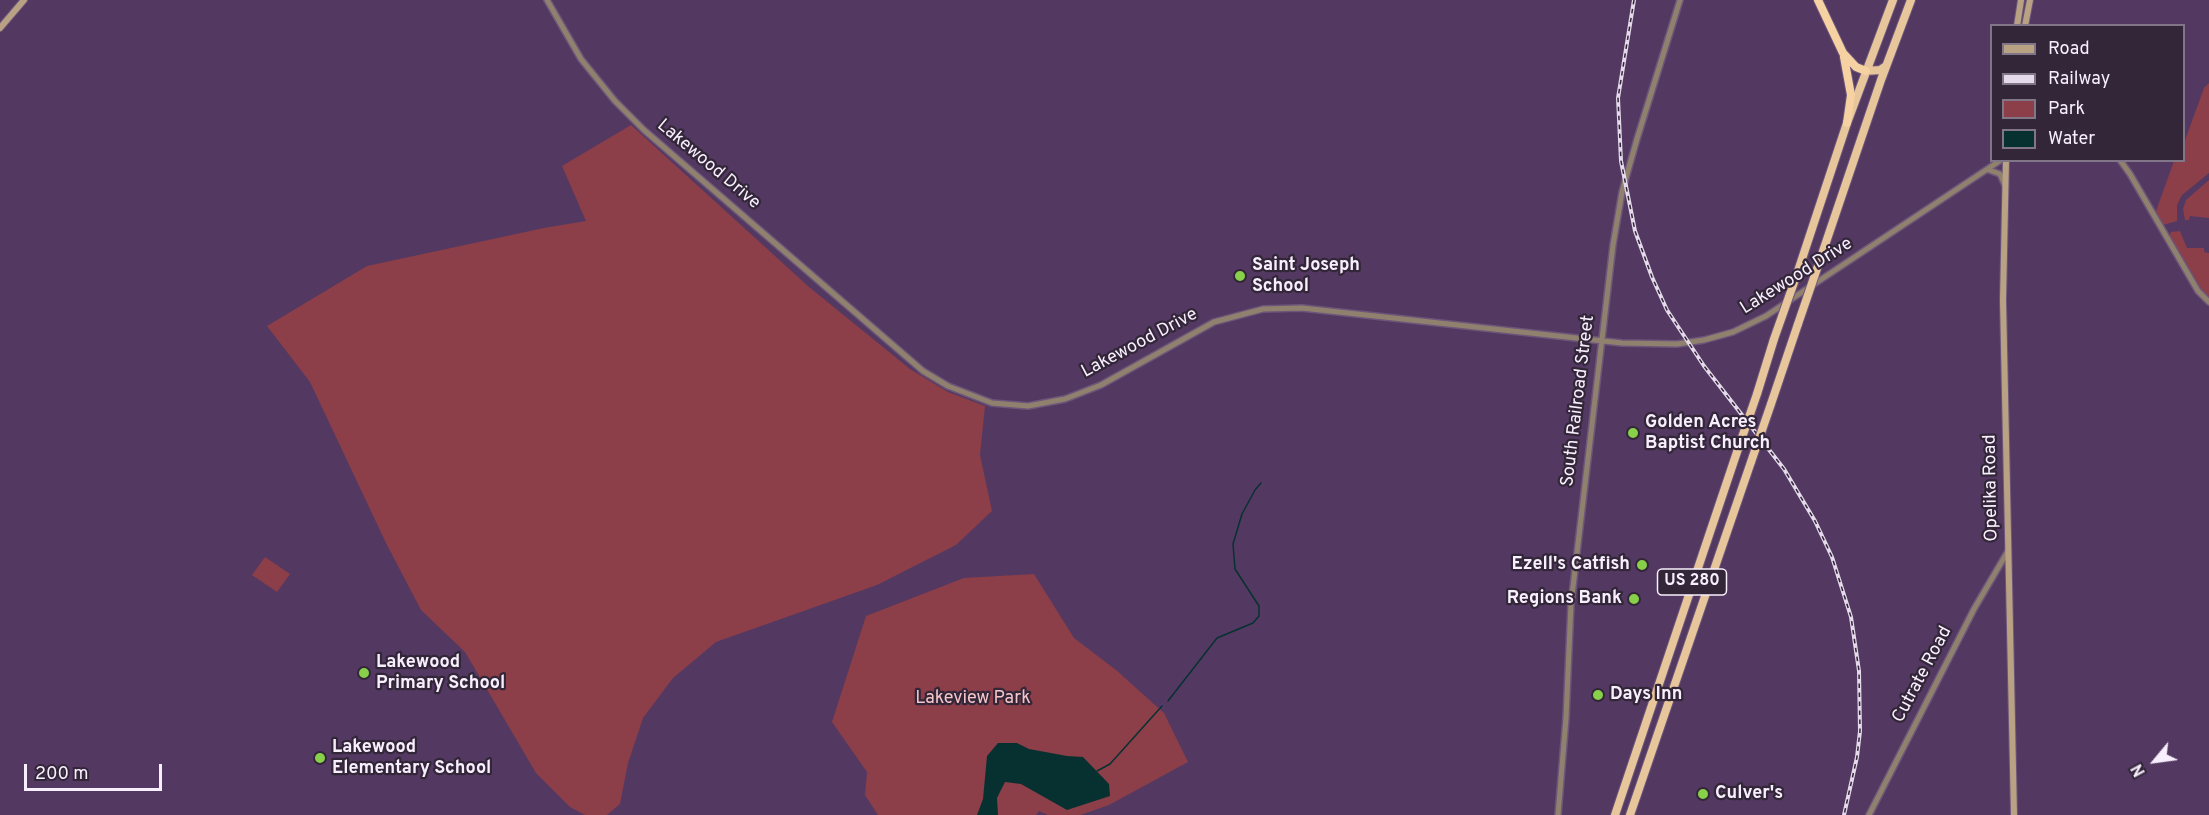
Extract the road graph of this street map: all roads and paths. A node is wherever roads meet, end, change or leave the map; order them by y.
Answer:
1 (24, 0) edge
2 (547, 0) edge
3 (1680, 0) edge
4 (1818, 0) edge
5 (1893, 0) edge
6 (1911, 0) edge
7 (2021, 0) edge
8 (2030, 0) edge
9 (2017, 24) edge
10 (2025, 24) edge
11 (0, 28) edge
12 (1843, 53) junction
13 (1886, 66) junction
14 (1866, 71) junction
15 (1847, 123) junction
16 (1999, 162) edge
17 (2006, 162) edge
18 (2121, 162) edge
19 (1988, 171) junction
20 (2005, 185) junction
21 (2209, 302) edge
22 (1604, 341) junction
23 (2008, 551) junction
24 (1558, 815) edge
25 (1615, 815) edge
26 (1630, 815) edge
27 (1869, 815) edge
28 (2014, 815) edge

1 - 11 main road
2 - 22 street, Lakewood Drive
3 - 22 street, South Railroad Street
4 - 12 highway
5 - 14 highway, US 280
6 - 13 highway
7 - 9 main road
8 - 10 main road
12 - 14 highway
12 - 15 highway
13 - 14 highway
13 - 26 highway, US 280, bridge
14 - 15 highway, US 280
15 - 25 highway, US 280, bridge
16 - 19 street, Lakewood Drive
17 - 20 main road, Opelika Road
18 - 21 street
19 - 20 street
19 - 22 street, Lakewood Drive
20 - 23 main road, Opelika Road
22 - 24 street, South Railroad Street
23 - 27 street, Cutrate Road
23 - 28 main road, Opelika Road

